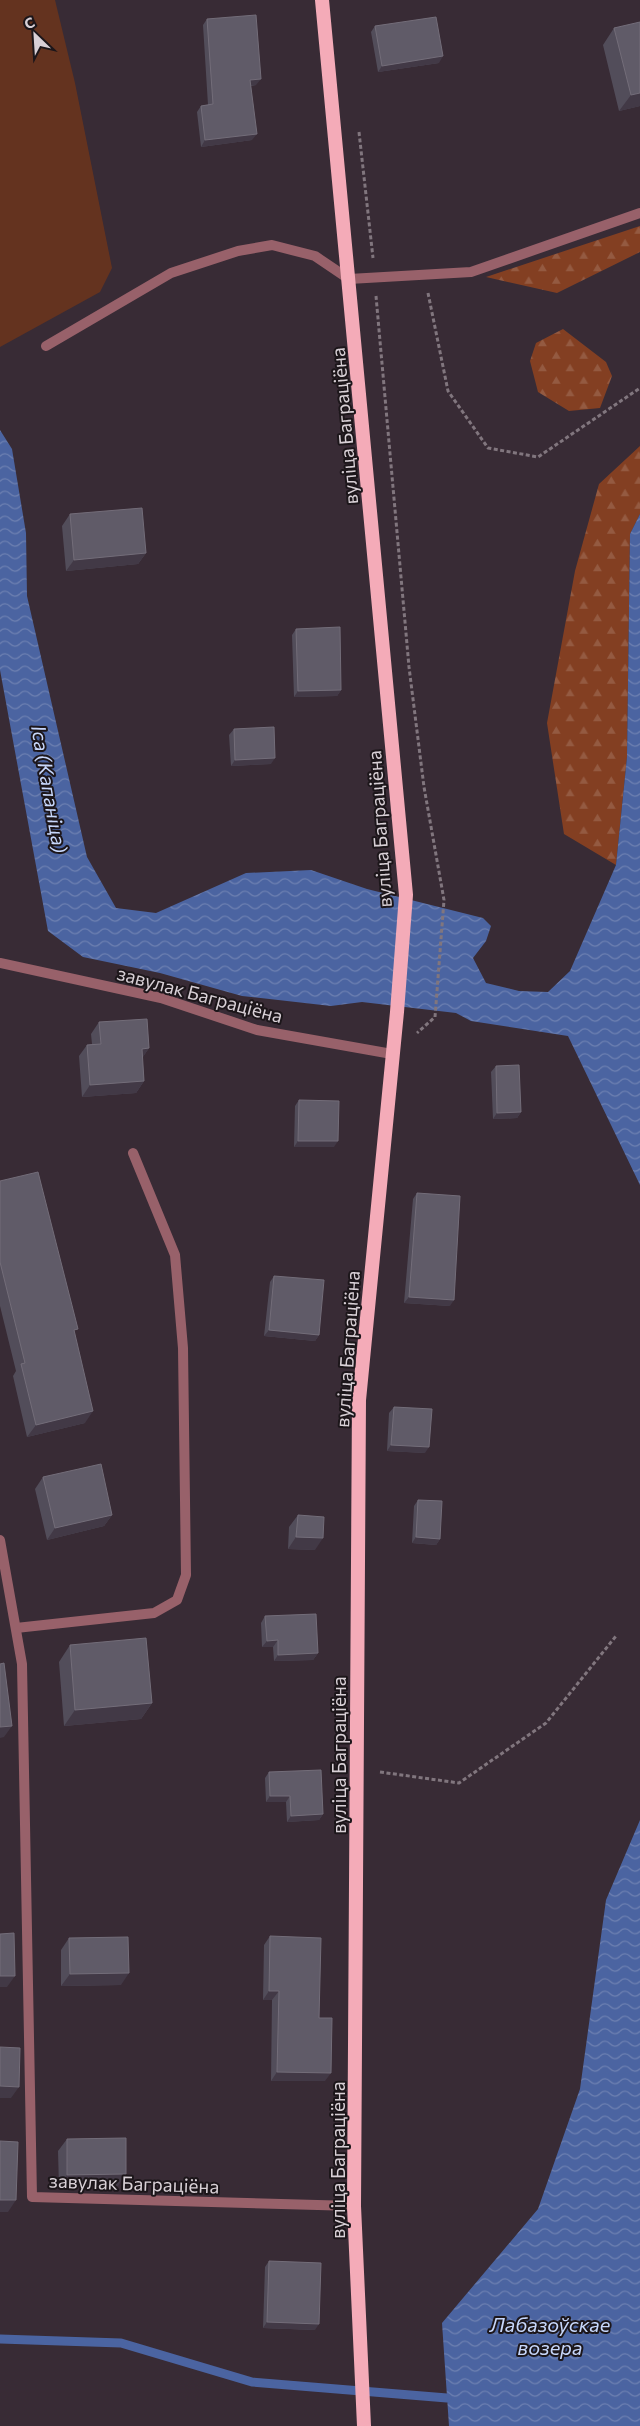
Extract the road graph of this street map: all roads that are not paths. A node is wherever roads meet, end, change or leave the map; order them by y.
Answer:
1 (322, 0) edge
2 (640, 213) edge
3 (349, 279) junction
4 (46, 346) dead end
5 (0, 963) edge
6 (392, 1054) junction
7 (133, 1152) dead end
8 (0, 1540) edge
9 (16, 1628) junction
10 (354, 2206) junction
11 (364, 2426) edge

1 - 3 highway, вуліца Баграціёна
2 - 3 street
3 - 4 street
3 - 6 highway, вуліца Баграціёна
5 - 6 street, завулак Баграціёна
6 - 10 highway, вуліца Баграціёна
7 - 9 street
8 - 9 street, завулак Баграціёна
9 - 10 street, завулак Баграціёна
10 - 11 highway, вуліца Баграціёна

